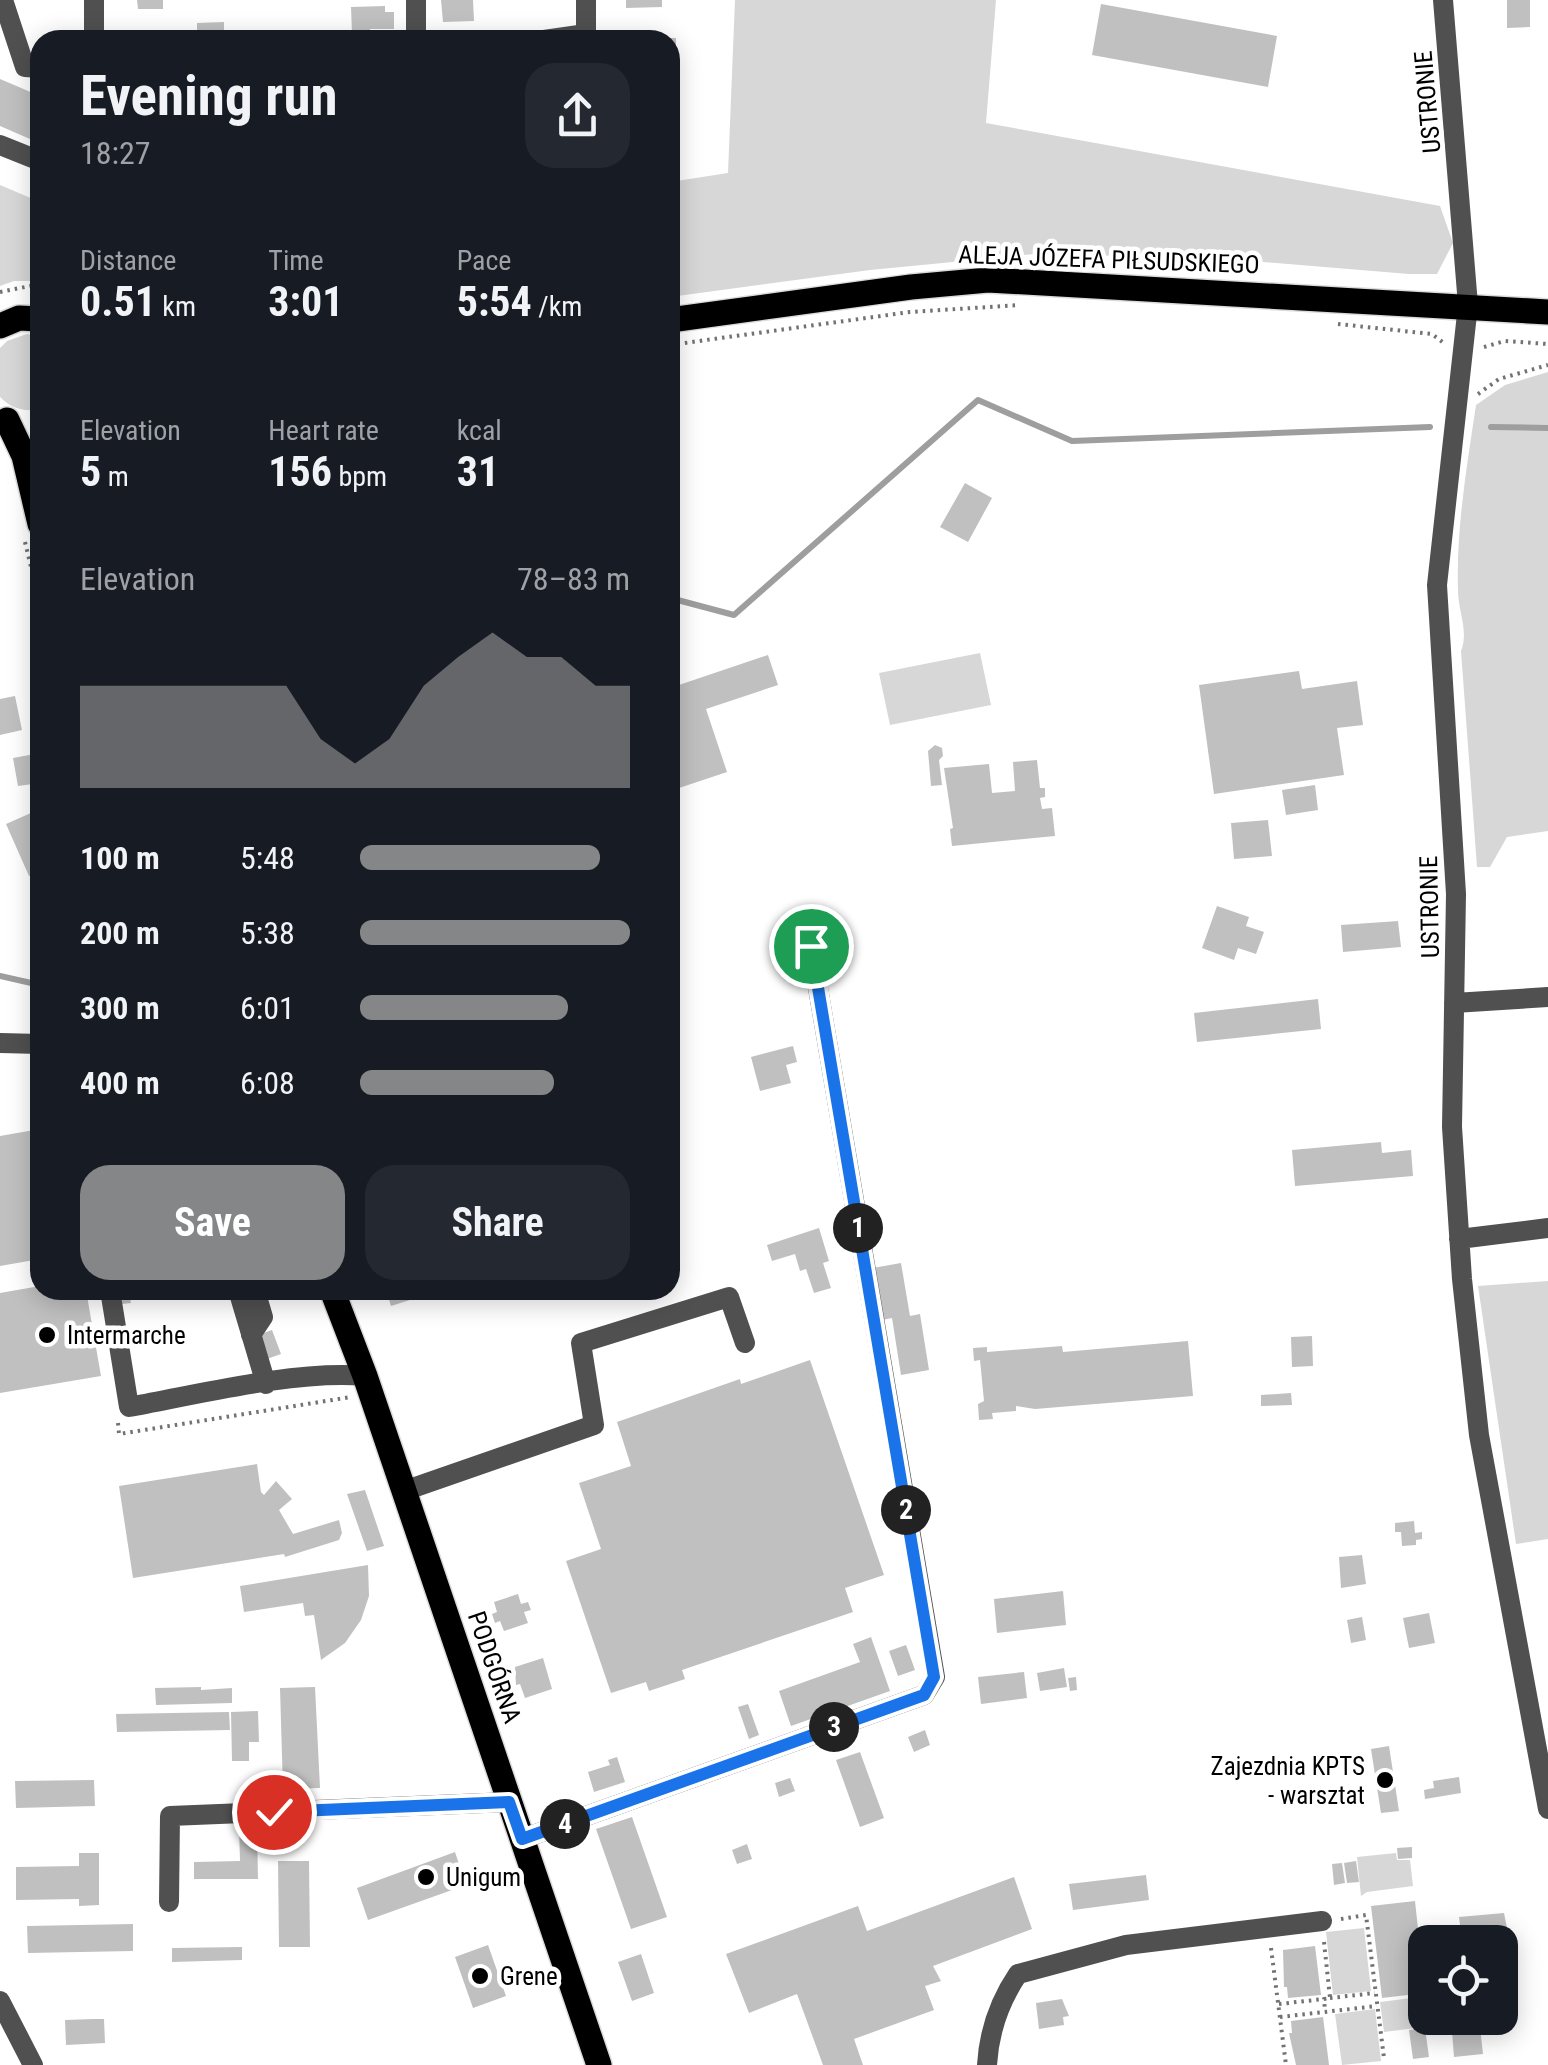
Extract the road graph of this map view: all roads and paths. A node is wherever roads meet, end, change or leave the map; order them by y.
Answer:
1 (2, 0) edge
2 (94, 0) edge
3 (416, 0) edge
4 (586, 0) edge
5 (1443, 0) edge
6 (6, 26) edge
7 (94, 30) edge
8 (416, 30) edge
9 (586, 30) edge
10 (30, 67) edge
11 (0, 145) edge
12 (30, 157) edge
13 (30, 286) edge
14 (0, 292) edge
15 (1468, 305) junction
16 (1021, 306) dead end
17 (1548, 312) edge
18 (30, 318) edge
19 (680, 319) edge
20 (1325, 322) dead end
21 (0, 326) edge
22 (680, 344) edge
23 (1548, 344) edge
24 (1462, 347) junction
25 (1548, 365) edge
26 (1475, 396) dead end
27 (4, 418) edge
28 (30, 423) edge
29 (30, 479) edge
30 (811, 946) dead end
31 (1548, 997) edge
32 (1454, 1004) junction
33 (0, 1043) edge
34 (30, 1044) edge
35 (1548, 1228) edge
36 (1459, 1239) junction
37 (112, 1300) edge
38 (241, 1300) edge
39 (258, 1300) edge
40 (336, 1300) edge
41 (251, 1335) junction
42 (745, 1344) dead end
43 (365, 1376) junction
44 (266, 1384) junction
45 (404, 1491) junction
46 (509, 1802) junction
47 (1548, 1809) edge
48 (522, 1839) junction
49 (169, 1902) dead end
50 (1322, 1922) junction
51 (1269, 1929) junction
52 (1375, 1993) junction
53 (1327, 1999) junction
54 (0, 2001) edge
55 (1278, 2004) junction
56 (1377, 2006) junction
57 (1325, 2012) junction
58 (1280, 2017) junction
59 (1384, 2058) dead end
60 (33, 2065) edge
61 (599, 2065) edge
62 (988, 2065) edge
63 (1286, 2065) edge

1 - 6 street
2 - 7 street
3 - 8 street
4 - 9 street
5 - 15 street, USTRONIE
6 - 10 street
11 - 12 street
13 - 14 path
15 - 17 main road, ALEJA JÓZEFA PIŁSUDSKIEGO
15 - 19 main road, ALEJA JÓZEFA PIŁSUDSKIEGO
15 - 24 street, USTRONIE
16 - 22 path
18 - 21 main road
20 - 24 path
23 - 24 path
24 - 32 street, USTRONIE
25 - 26 path
27 - 28 main road
27 - 29 main road
30 - 48 street
31 - 32 street
32 - 36 street, USTRONIE
33 - 34 street
35 - 36 street
36 - 47 street, USTRONIE
37 - 44 street
38 - 41 street
39 - 41 street
40 - 43 main road, PODGÓRNA
41 - 44 street
42 - 45 street
43 - 44 street
43 - 45 main road, PODGÓRNA
45 - 46 main road, PODGÓRNA
46 - 48 main road, PODGÓRNA
46 - 49 street
48 - 61 main road, PODGÓRNA
50 - 51 street
50 - 52 path
50 - 53 path
51 - 55 path
51 - 62 street
52 - 53 path
52 - 56 path
53 - 55 path
53 - 57 path
54 - 60 street
55 - 58 path
56 - 57 path
56 - 59 path
57 - 58 path
58 - 63 path

